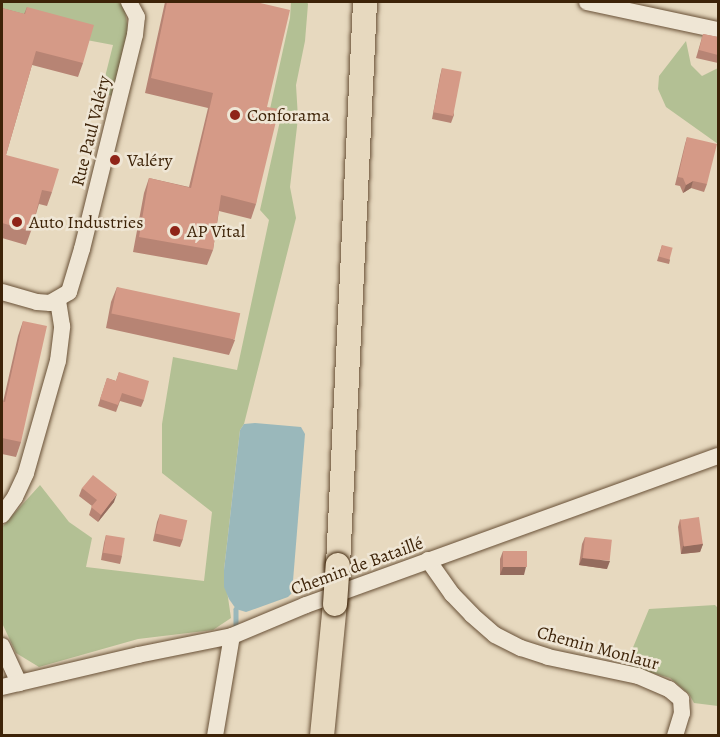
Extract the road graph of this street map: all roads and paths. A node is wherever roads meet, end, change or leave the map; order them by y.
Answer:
1 (129, 2) edge
2 (365, 2) edge
3 (587, 2) edge
4 (718, 30) edge
5 (2, 292) edge
6 (58, 301) junction
7 (718, 456) edge
8 (2, 515) edge
9 (428, 560) junction
10 (232, 636) junction
11 (2, 646) edge
12 (19, 683) junction
13 (2, 687) edge
14 (214, 735) edge
15 (322, 735) edge
16 (675, 735) edge

1 - 6 street, Rue Paul Valéry
2 - 15 highway, bridge
3 - 4 street
5 - 6 street
6 - 8 street
7 - 9 street, Chemin de Bataillé
9 - 10 street, Chemin de Bataillé
9 - 16 street, Chemin Monlaur
10 - 12 street, Chemin de Bataillé
10 - 14 street
11 - 12 street
12 - 13 street, Chemin de Bataillé

